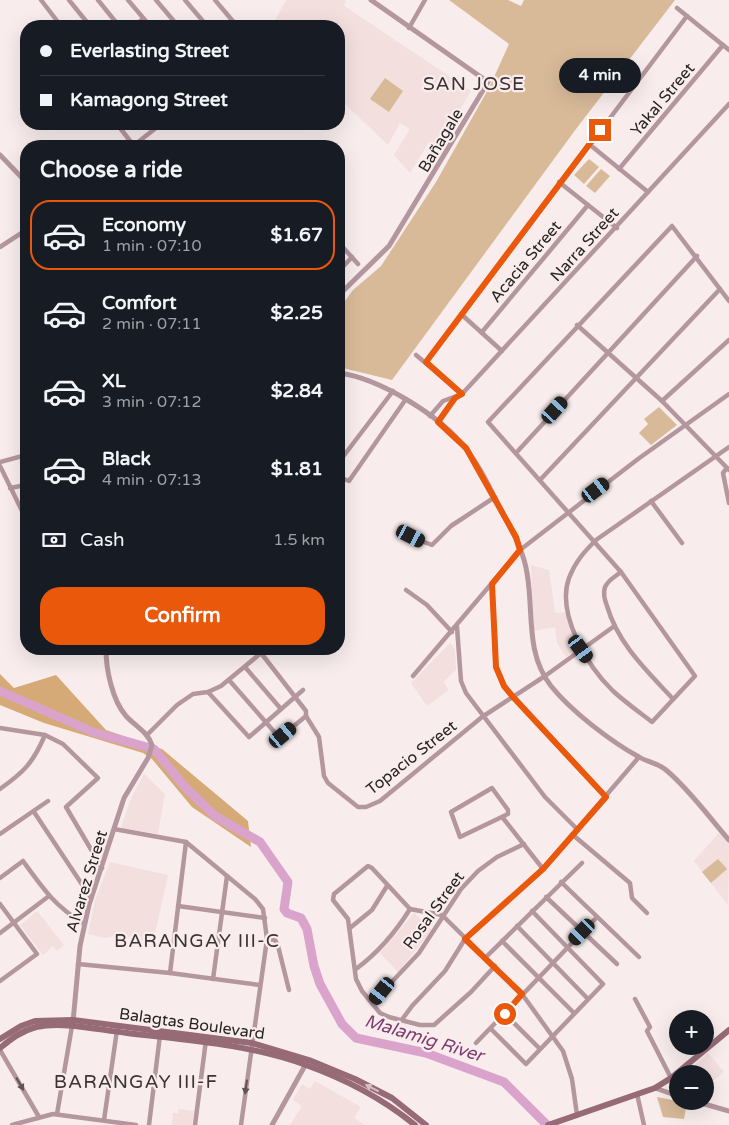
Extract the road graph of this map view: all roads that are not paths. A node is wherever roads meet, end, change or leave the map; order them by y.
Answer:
1 (42, 0) edge
2 (69, 0) edge
3 (98, 0) edge
4 (128, 0) edge
5 (156, 0) edge
6 (186, 0) edge
7 (215, 0) edge
8 (371, 0) edge
9 (426, 0) edge
10 (677, 8) dead end
11 (686, 16) junction
12 (143, 19) edge
13 (57, 20) edge
14 (85, 20) edge
15 (114, 20) edge
16 (173, 20) edge
17 (202, 20) edge
18 (232, 20) edge
19 (409, 28) junction
20 (723, 45) junction
21 (729, 50) edge
22 (729, 104) edge
23 (153, 130) edge
24 (141, 140) edge
25 (589, 144) junction
26 (0, 155) edge
27 (619, 169) junction
28 (20, 176) edge
29 (559, 182) junction
30 (648, 192) junction
31 (588, 205) junction
32 (617, 228) junction
33 (20, 234) edge
34 (0, 247) edge
35 (345, 249) edge
36 (696, 256) junction
37 (352, 257) junction
38 (358, 264) dead end
39 (345, 265) edge
40 (720, 289) junction
41 (345, 290) edge
42 (729, 301) edge
43 (461, 314) junction
44 (577, 325) junction
45 (482, 332) junction
46 (729, 340) edge
47 (502, 351) junction
48 (607, 352) junction
49 (416, 355) dead end
50 (426, 362) junction
51 (345, 374) edge
52 (638, 379) junction
53 (393, 391) junction
54 (462, 394) junction
55 (729, 394) edge
56 (455, 398) junction
57 (406, 400) junction
58 (662, 402) junction
59 (430, 416) junction
60 (438, 422) junction
61 (685, 424) junction
62 (729, 446) edge
63 (516, 453) junction
64 (345, 454) edge
65 (716, 454) junction
66 (20, 457) edge
67 (0, 462) edge
68 (0, 466) edge
69 (728, 469) edge
70 (345, 480) edge
71 (540, 480) junction
72 (20, 486) edge
73 (10, 488) junction
74 (495, 497) junction
75 (651, 501) junction
76 (729, 503) edge
77 (20, 507) edge
78 (568, 511) junction
79 (411, 536) dead end
80 (596, 540) junction
81 (682, 543) dead end
82 (520, 550) junction
83 (622, 572) junction
84 (492, 584) junction
85 (406, 590) dead end
86 (457, 627) junction
87 (613, 627) junction
88 (452, 632) junction
89 (581, 649) junction
90 (107, 655) edge
91 (258, 655) edge
92 (263, 655) edge
93 (245, 667) junction
94 (413, 676) dead end
95 (545, 676) junction
96 (229, 680) junction
97 (303, 690) dead end
98 (208, 692) junction
99 (295, 696) junction
100 (513, 697) junction
101 (673, 699) junction
102 (281, 709) junction
103 (306, 716) junction
104 (482, 717) junction
105 (265, 723) junction
106 (1, 729) edge
107 (45, 736) junction
108 (148, 737) junction
109 (639, 757) junction
110 (0, 789) edge
111 (606, 797) junction
112 (48, 801) dead end
113 (34, 812) junction
114 (503, 818) junction
115 (114, 829) junction
116 (578, 830) junction
117 (0, 834) edge
118 (573, 834) junction
119 (729, 840) edge
120 (186, 842) junction
121 (524, 844) junction
122 (582, 863) dead end
123 (102, 868) junction
124 (543, 869) junction
125 (227, 876) junction
126 (0, 878) edge
127 (562, 882) junction
128 (387, 886) junction
129 (49, 896) junction
130 (546, 897) junction
131 (91, 898) junction
132 (0, 904) edge
133 (178, 906) junction
134 (410, 909) junction
135 (532, 911) junction
136 (221, 914) junction
137 (647, 914) dead end
138 (442, 915) junction
139 (597, 917) junction
140 (265, 918) junction
141 (14, 922) junction
142 (84, 924) junction
143 (517, 926) junction
144 (350, 928) junction
145 (0, 932) edge
146 (582, 932) junction
147 (267, 939) junction
148 (465, 939) junction
149 (502, 941) junction
150 (568, 946) junction
151 (638, 956) dead end
152 (486, 957) junction
153 (554, 961) junction
154 (78, 964) junction
155 (617, 964) dead end
156 (495, 966) junction
157 (356, 969) junction
158 (170, 973) junction
159 (538, 977) junction
160 (213, 979) junction
161 (0, 981) edge
162 (260, 986) junction
163 (289, 990) dead end
164 (522, 994) junction
165 (588, 998) junction
166 (635, 999) dead end
167 (372, 1003) junction
168 (574, 1013) junction
169 (505, 1014) junction
170 (401, 1021) junction
171 (72, 1023) junction
172 (117, 1029) junction
173 (491, 1029) junction
174 (729, 1030) edge
175 (160, 1034) junction
176 (553, 1036) junction
177 (0, 1039) edge
178 (206, 1040) junction
179 (476, 1043) dead end
180 (252, 1046) junction
181 (540, 1048) junction
182 (0, 1049) edge
183 (307, 1062) junction
184 (687, 1065) edge
185 (669, 1074) edge
186 (669, 1079) edge
187 (655, 1088) junction
188 (669, 1093) edge
189 (637, 1094) junction
190 (390, 1101) junction
191 (714, 1107) edge
192 (729, 1111) edge
193 (57, 1114) junction
194 (577, 1115) junction
195 (39, 1117) junction
196 (104, 1120) junction
197 (12, 1125) edge
198 (136, 1125) edge
199 (149, 1125) edge
200 (195, 1125) edge
201 (241, 1125) edge
202 (272, 1125) edge
203 (415, 1125) edge
204 (426, 1125) edge
205 (548, 1125) edge
206 (644, 1125) edge

1 - 13 street
2 - 14 street
3 - 15 street
4 - 12 street
5 - 16 street
6 - 17 street
7 - 18 street
8 - 19 street, Bañagale
9 - 19 street
10 - 11 street
11 - 20 street
11 - 25 street
19 - 41 street, Bañagale
20 - 21 street
20 - 27 street, Yakal Street
22 - 30 street, Narra Street
23 - 24 street
25 - 27 street
25 - 29 street
26 - 28 street
27 - 30 street
29 - 31 street
29 - 43 street
30 - 32 street, Narra Street
31 - 32 street
31 - 45 street, Acacia Street
32 - 47 street, Narra Street
33 - 34 street
35 - 37 street
36 - 40 street
36 - 44 street
36 - 48 street
37 - 38 street
37 - 39 street
40 - 42 street
40 - 52 street
43 - 45 street
43 - 50 street
44 - 48 street
44 - 63 street
45 - 47 street
46 - 58 street
47 - 54 street, Narra Street
48 - 52 street
48 - 63 street
49 - 50 street
50 - 54 street
51 - 53 street
52 - 58 street
52 - 71 street
53 - 57 street
53 - 64 street
54 - 56 street, Narra Street
55 - 61 street
56 - 59 street, Narra Street
56 - 60 street, Narra Street
57 - 59 street
57 - 70 street
58 - 61 street
59 - 60 street
60 - 74 street
61 - 65 street
61 - 78 street
62 - 65 street
63 - 71 street
65 - 69 street
65 - 75 street
66 - 67 street
68 - 73 street
69 - 76 street
71 - 78 street
72 - 73 street
73 - 77 street
74 - 79 street
74 - 82 street
75 - 80 street
75 - 81 street
78 - 80 street
78 - 82 street
80 - 83 street
80 - 89 street
82 - 84 street
82 - 95 street
83 - 87 street
83 - 101 street
84 - 86 street
84 - 100 street
85 - 88 street
86 - 88 street
86 - 104 street
87 - 89 street, Topacio Street
87 - 101 street
88 - 94 street
89 - 95 street, Topacio Street
89 - 101 street
90 - 108 street
91 - 93 street
92 - 99 street
93 - 96 street
93 - 102 street
95 - 100 street, Topacio Street
95 - 109 street
96 - 98 street
96 - 105 street
97 - 99 street
98 - 105 street
98 - 108 street
99 - 102 street
99 - 103 street
100 - 104 street, Topacio Street
100 - 111 street
102 - 105 street
103 - 104 street, Topacio Street
103 - 105 street
104 - 116 street
106 - 107 street
107 - 110 street
107 - 123 street
108 - 115 street, Alvarez Street
109 - 111 street
109 - 119 street
111 - 116 street
112 - 113 street
113 - 117 street
113 - 131 street
114 - 114 street
114 - 121 street
115 - 120 street
115 - 123 street, Alvarez Street
116 - 118 street
118 - 124 street
118 - 137 street
120 - 125 street
120 - 133 street
121 - 124 street
121 - 138 street, Rosal Street
122 - 127 street
123 - 131 street, Alvarez Street
124 - 148 street
125 - 136 street
125 - 140 street
126 - 129 street
127 - 130 street
127 - 139 street
128 - 134 street
128 - 144 street
128 - 144 street
129 - 141 street
129 - 142 street
130 - 135 street
130 - 146 street
131 - 142 street, Alvarez Street
132 - 141 street
133 - 136 street
133 - 158 street
134 - 138 street
134 - 157 street
135 - 143 street
135 - 150 street
136 - 140 street
136 - 160 street
138 - 148 street
138 - 167 street, Rosal Street
139 - 146 street
139 - 151 street
140 - 147 street
141 - 145 street
141 - 161 street
142 - 154 street, Alvarez Street
143 - 149 street
143 - 153 street
144 - 157 street
146 - 150 street
146 - 155 street
147 - 162 street
147 - 163 street
148 - 152 street
148 - 170 street
149 - 152 street
149 - 159 street
150 - 153 street
150 - 165 street
152 - 156 street
153 - 159 street
153 - 165 street
154 - 158 street
154 - 171 street, Alvarez Street
156 - 164 street
156 - 170 street
157 - 167 street
158 - 160 street
159 - 164 street
159 - 168 street
160 - 162 street
162 - 180 street
164 - 169 street
164 - 176 street
165 - 168 street
166 - 185 street
167 - 170 street
168 - 176 street
169 - 173 street
169 - 181 street
171 - 172 main road, Balagtas Boulevard
171 - 177 main road, Balagtas Boulevard
171 - 182 main road, Balagtas Boulevard
171 - 193 street, Alvarez Street
172 - 175 main road, Balagtas Boulevard
172 - 196 street
173 - 179 street
173 - 181 street
174 - 184 main road
175 - 178 main road, Balagtas Boulevard
175 - 199 street
176 - 181 street
176 - 194 street
178 - 180 main road, Balagtas Boulevard
178 - 200 street
180 - 183 main road, Balagtas Boulevard
180 -> 201 street
182 -> 195 street
183 - 190 main road, Balagtas Boulevard
183 - 202 street
186 - 187 main road
187 - 188 street
187 - 189 main road
189 - 194 main road
189 - 206 street
190 - 203 main road, Balagtas Boulevard
190 - 204 main road, Balagtas Boulevard
191 - 192 street
193 - 195 street
193 - 196 street
194 - 205 main road
195 - 197 street
196 - 198 street

